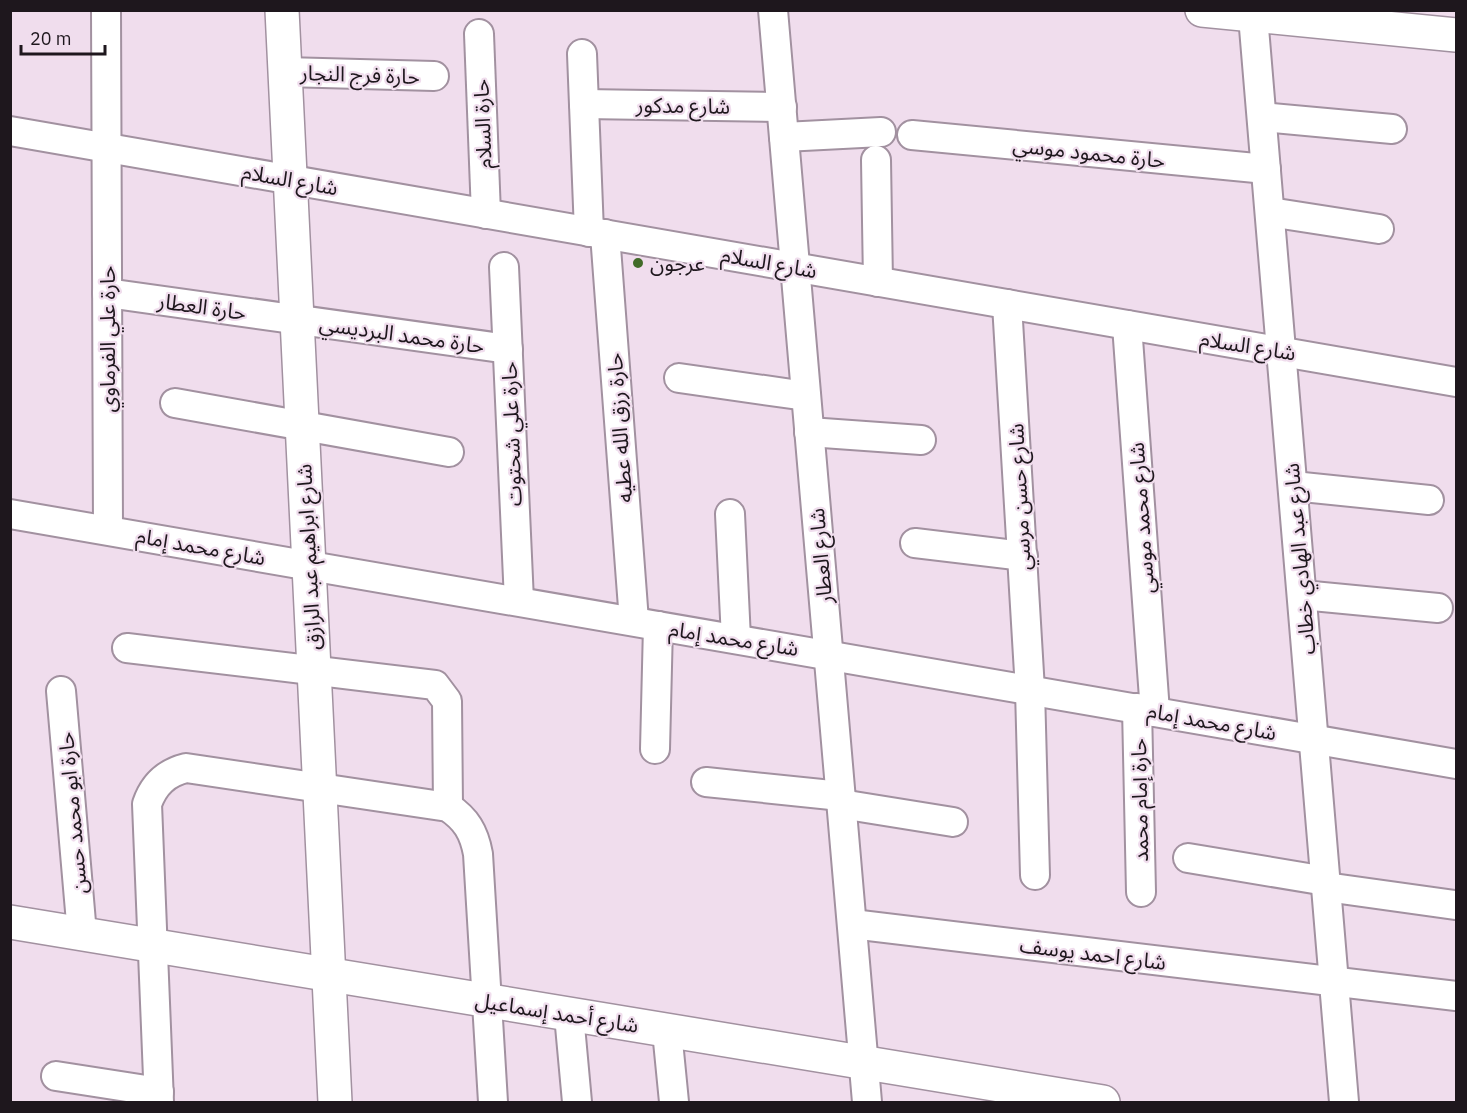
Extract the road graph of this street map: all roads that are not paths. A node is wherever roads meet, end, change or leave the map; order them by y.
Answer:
1 (106, 10) edge
2 (282, 10) edge
3 (773, 10) edge
4 (1210, 11) edge
5 (1253, 15) junction
6 (1355, 18) edge
7 (479, 34) dead end
8 (1456, 35) edge
9 (582, 54) dead end
10 (285, 72) junction
11 (434, 76) dead end
12 (584, 104) junction
13 (782, 107) junction
14 (1262, 117) junction
15 (1392, 129) dead end
16 (10, 131) edge
17 (881, 132) dead end
18 (912, 135) dead end
19 (784, 137) junction
20 (106, 148) junction
21 (876, 160) dead end
22 (1266, 169) junction
23 (290, 179) junction
24 (1270, 212) junction
25 (486, 213) junction
26 (1379, 229) dead end
27 (597, 233) junction
28 (795, 266) junction
29 (504, 267) dead end
30 (878, 282) junction
31 (107, 293) junction
32 (1007, 304) junction
33 (297, 319) junction
34 (1127, 325) junction
35 (508, 349) junction
36 (1281, 350) junction
37 (680, 378) dead end
38 (1456, 381) edge
39 (806, 396) junction
40 (175, 403) dead end
41 (302, 426) junction
42 (809, 432) junction
43 (921, 440) dead end
44 (449, 452) dead end
45 (1293, 486) junction
46 (1429, 500) dead end
47 (10, 514) edge
48 (729, 514) dead end
49 (108, 530) junction
50 (915, 543) dead end
51 (1023, 556) junction
52 (309, 565) junction
53 (1302, 595) junction
54 (519, 602) junction
55 (1438, 608) dead end
56 (646, 624) junction
57 (736, 639) junction
58 (127, 648) dead end
59 (829, 654) junction
60 (314, 670) junction
61 (1030, 690) junction
62 (61, 691) dead end
63 (1146, 710) junction
64 (1314, 739) junction
65 (655, 750) dead end
66 (1456, 764) edge
67 (706, 782) dead end
68 (319, 788) junction
69 (841, 800) junction
70 (448, 807) junction
71 (953, 822) dead end
72 (1188, 858) dead end
73 (1035, 875) dead end
74 (1326, 884) junction
75 (1141, 892) dead end
76 (1455, 905) edge
77 (10, 922) edge
78 (852, 924) junction
79 (82, 934) junction
80 (153, 946) junction
81 (328, 975) junction
82 (1334, 982) junction
83 (1456, 996) edge
84 (489, 1001) junction
85 (569, 1015) junction
86 (667, 1030) junction
87 (864, 1063) junction
88 (56, 1076) dead end
89 (159, 1097) edge
90 (334, 1102) edge
91 (493, 1102) edge
92 (578, 1102) edge
93 (674, 1102) edge
94 (867, 1102) edge
95 (1103, 1102) edge
96 (1344, 1102) edge

1 - 20 street, حارة علي الفرماوي
2 - 10 street, شارع ابراهيم عبد الرازق
3 - 13 street, شارع العطار
4 - 5 street
5 - 6 street
5 - 14 street, شارع عبد الهادي خطاب
6 - 8 street
7 - 25 street, حارة السلام
9 - 12 street, حارة رزق الله عطيه
10 - 11 street, حارة فرج النجار
10 - 23 street, شارع ابراهيم عبد الرازق
12 - 13 street, شارع مدكور
12 - 27 street, حارة رزق الله عطيه
13 - 19 street, شارع العطار
14 - 15 street
14 - 22 street, شارع عبد الهادي خطاب
16 - 20 street, شارع السلام
17 - 19 street
18 - 22 street, حارة محمود موسي
19 - 28 street, شارع العطار
20 - 23 street, شارع السلام
20 - 31 street, حارة علي الفرماوي
21 - 30 street
22 - 24 street, شارع عبد الهادي خطاب
23 - 25 street, شارع السلام
23 - 33 street, شارع ابراهيم عبد الرازق
24 - 26 street
24 - 36 street, شارع عبد الهادي خطاب
25 - 27 street, شارع السلام
27 - 28 street, شارع السلام
27 - 56 street, حارة رزق الله عطيه
28 - 30 street, شارع السلام
28 - 39 street, شارع العطار
29 - 35 street, حارة علي شحتوت
30 - 32 street, شارع السلام
31 - 33 street, حارة العطار
31 - 49 street, حارة علي الفرماوي
32 - 34 street, شارع السلام
32 - 51 street, شارع حسن مرسي
33 - 35 street, حارة محمد البرديسي
33 - 41 street, شارع ابراهيم عبد الرازق
34 - 36 street, شارع السلام
34 - 63 street, شارع محمد موسي
35 - 54 street, حارة علي شحتوت
36 - 38 street, شارع السلام
36 - 45 street, شارع عبد الهادي خطاب
37 - 39 street
39 - 42 street, شارع العطار
40 - 41 street
41 - 44 street
41 - 52 street, شارع ابراهيم عبد الرازق
42 - 43 street
42 - 59 street, شارع العطار
45 - 46 street
45 - 53 street, شارع عبد الهادي خطاب
47 - 49 street, شارع محمد إمام
48 - 57 street
49 - 52 street, شارع محمد إمام
50 - 51 street
51 - 61 street, شارع حسن مرسي
52 - 54 street, شارع محمد إمام
52 - 60 street, شارع ابراهيم عبد الرازق
53 - 55 street
53 - 64 street, شارع عبد الهادي خطاب
54 - 56 street, شارع محمد إمام
56 - 57 street, شارع محمد إمام
56 - 65 street, حارة رزق الله عطيه
57 - 59 street, شارع محمد إمام
58 - 60 street
59 - 61 street, شارع محمد إمام
59 - 69 street, شارع العطار
60 - 68 street, شارع ابراهيم عبد الرازق
60 - 70 street
61 - 63 street, شارع محمد إمام
61 - 73 street, شارع حسن مرسي
62 - 79 street, حارة ابو محمد حسن
63 - 64 street, شارع محمد إمام
63 - 75 street, حارة إمام محمد
64 - 66 street, شارع محمد إمام
64 - 74 street, شارع عبد الهادي خطاب
67 - 69 street
68 - 70 street
68 - 80 street
68 - 81 street, شارع ابراهيم عبد الرازق
69 - 71 street
69 - 78 street, شارع العطار
70 - 84 street
72 - 74 street
74 - 76 street
74 - 82 street, شارع عبد الهادي خطاب
77 - 79 street, شارع أحمد إسماعيل
78 - 82 street, شارع احمد يوسف
78 - 87 street, شارع العطار
79 - 80 street, شارع أحمد إسماعيل
80 - 81 street, شارع أحمد إسماعيل
80 - 89 street
81 - 84 street, شارع أحمد إسماعيل
81 - 90 street, شارع ابراهيم عبد الرازق
82 - 83 street, شارع احمد يوسف
82 - 96 street, شارع عبد الهادي خطاب
84 - 85 street, شارع أحمد إسماعيل
84 - 91 street
85 - 86 street, شارع أحمد إسماعيل
85 - 92 street
86 - 87 street, شارع أحمد إسماعيل
86 - 93 street
87 - 94 street, شارع العطار
87 - 95 street, شارع أحمد إسماعيل
88 - 89 street

